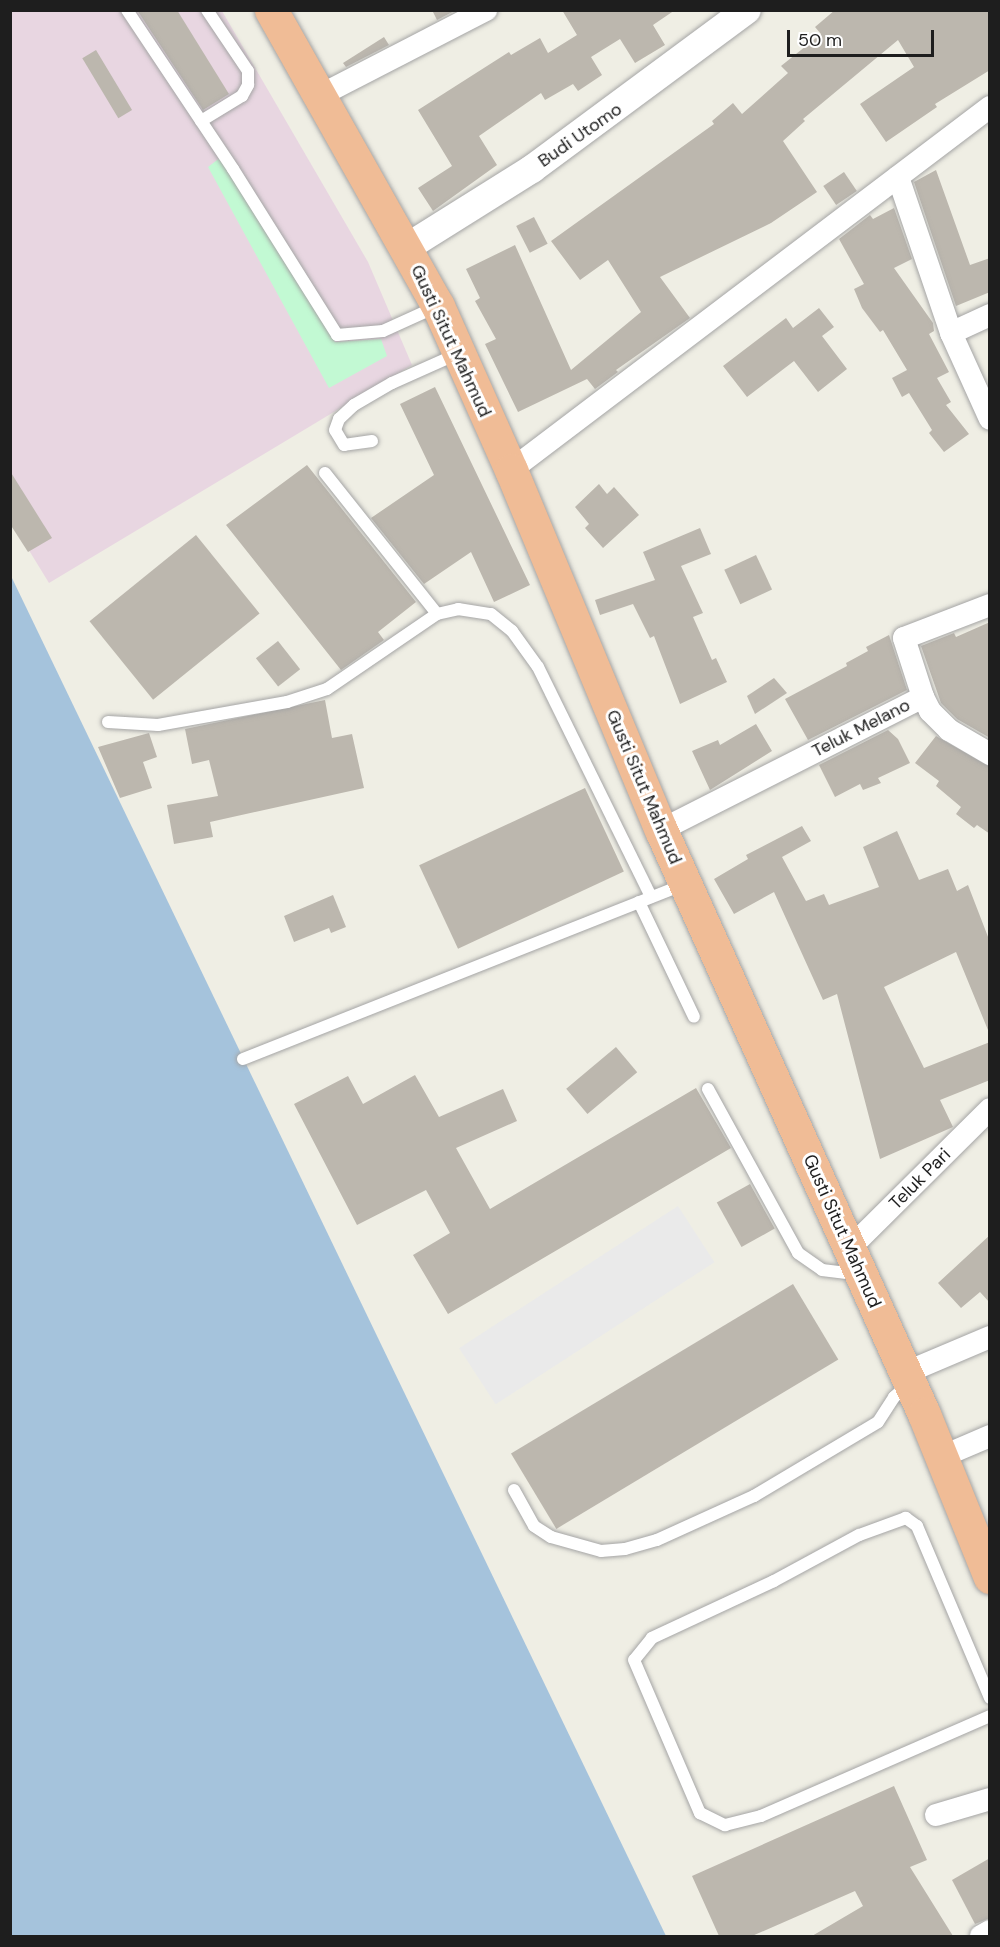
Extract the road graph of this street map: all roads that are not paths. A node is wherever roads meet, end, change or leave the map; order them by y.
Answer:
1 (127, 10) edge
2 (207, 10) edge
3 (272, 10) edge
4 (486, 10) edge
5 (747, 10) edge
6 (321, 95) junction
7 (990, 107) edge
8 (201, 120) junction
9 (898, 177) junction
10 (406, 248) junction
11 (438, 306) junction
12 (990, 315) edge
13 (951, 333) junction
14 (458, 353) junction
15 (990, 419) edge
16 (372, 441) dead end
17 (511, 470) junction
18 (325, 472) dead end
19 (990, 605) edge
20 (437, 614) junction
21 (923, 696) junction
22 (108, 722) dead end
23 (990, 754) edge
24 (661, 830) junction
25 (685, 883) junction
26 (651, 897) junction
27 (639, 902) junction
28 (694, 1017) dead end
29 (243, 1059) dead end
30 (708, 1089) dead end
31 (990, 1109) edge
32 (855, 1261) junction
33 (990, 1337) edge
34 (908, 1378) junction
35 (990, 1436) edge
36 (941, 1457) junction
37 (514, 1490) dead end
38 (990, 1577) edge
39 (990, 1698) edge
40 (990, 1716) edge
41 (990, 1799) edge
42 (936, 1815) dead end
43 (990, 1931) edge
44 (981, 1936) edge

1 - 8 lane
2 - 8 lane
3 - 6 highway, Gusti Situt Mahmud
4 - 6 street
5 - 10 street, Budi Utomo
6 - 10 highway, Gusti Situt Mahmud
7 - 9 street
8 - 11 lane
9 - 13 street
9 - 17 street
10 - 11 highway, Gusti Situt Mahmud
11 - 14 highway, Gusti Situt Mahmud
12 - 13 street
13 - 15 street
14 - 16 lane
14 - 17 highway, Gusti Situt Mahmud
17 - 24 highway, Gusti Situt Mahmud
18 - 20 lane
19 - 21 street, Teluk Melano
20 - 22 lane
20 - 26 lane
21 - 23 street
21 - 24 street, Teluk Melano
24 - 25 highway, Gusti Situt Mahmud
25 - 26 lane
25 - 32 highway, Gusti Situt Mahmud
26 - 27 lane
27 - 28 lane
27 - 29 lane
30 - 32 lane
31 - 32 street, Teluk Pari
32 - 34 highway, Gusti Situt Mahmud
33 - 34 street
34 - 36 highway, Gusti Situt Mahmud
34 - 37 lane
35 - 36 street
36 - 38 highway, Gusti Situt Mahmud
39 - 40 lane
41 - 42 street
43 - 44 street

